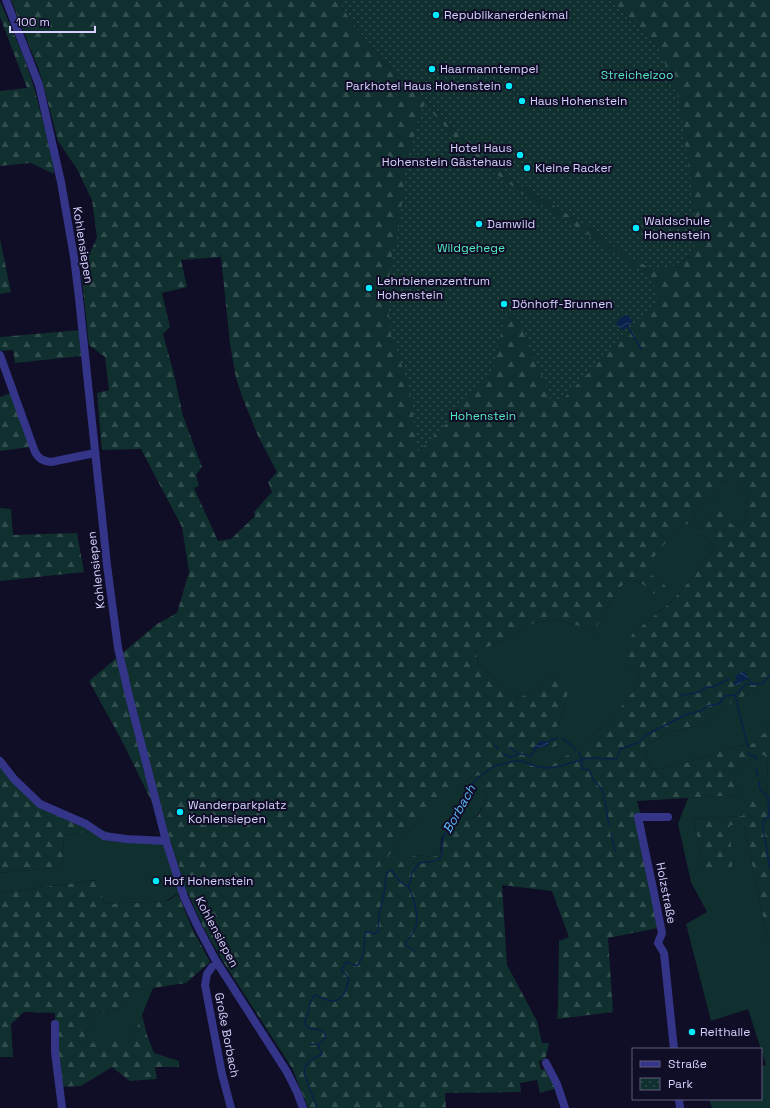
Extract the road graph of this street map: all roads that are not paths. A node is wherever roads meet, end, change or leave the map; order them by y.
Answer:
1 (6, 0) edge
2 (0, 355) edge
3 (95, 453) junction
4 (0, 761) edge
5 (668, 817) dead end
6 (166, 841) junction
7 (212, 967) dead end
8 (55, 1024) dead end
9 (674, 1048) edge
10 (546, 1063) dead end
11 (62, 1108) edge
12 (231, 1108) edge
13 (303, 1108) edge
14 (565, 1108) edge

1 - 3 street, Kohlensiepen
2 - 3 street
3 - 6 street, Kohlensiepen
4 - 6 street
5 - 9 street, Holzstraße
6 - 13 street, Kohlensiepen
7 - 12 street, Große Borbach
8 - 11 street
10 - 14 street

